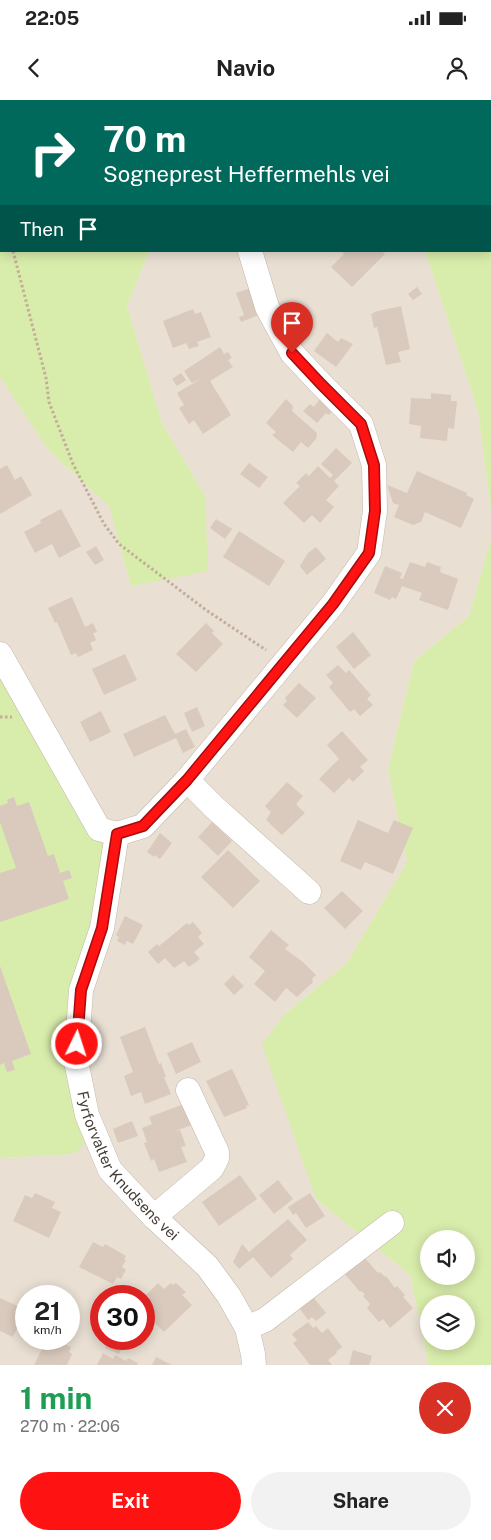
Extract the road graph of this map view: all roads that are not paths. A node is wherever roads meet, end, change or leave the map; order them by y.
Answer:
1 (250, 252) edge
2 (0, 654) edge
3 (187, 780) junction
4 (117, 834) junction
5 (308, 892) dead end
6 (188, 1090) dead end
7 (154, 1217) junction
8 (392, 1222) dead end
9 (247, 1328) junction
10 (254, 1365) edge

1 - 3 street
2 - 4 street
3 - 4 street
3 - 5 street
4 - 7 street, Fyrforvalter Knudsens vei
6 - 7 street
7 - 9 street, Fyrforvalter Knudsens vei
8 - 9 street
9 - 10 street, Fyrforvalter Knudsens vei

